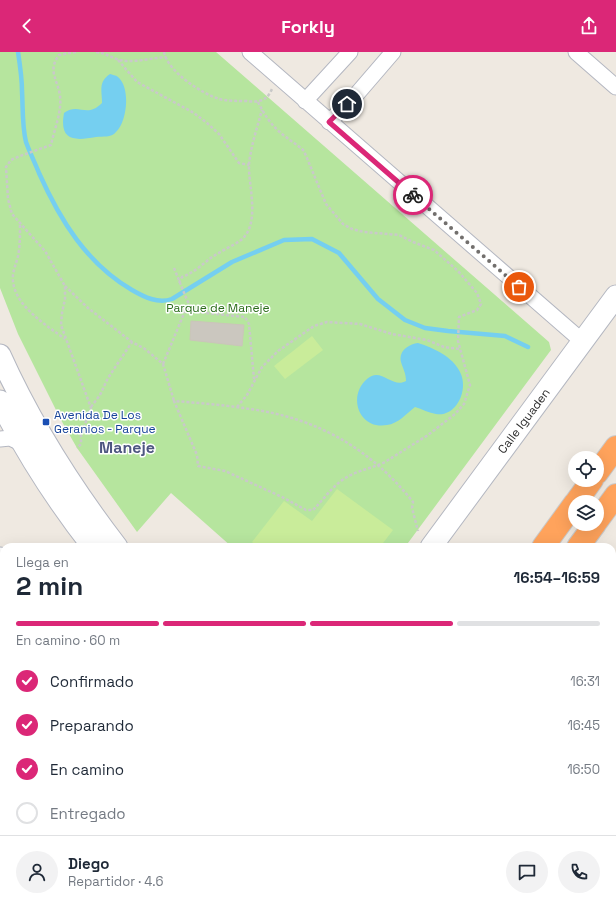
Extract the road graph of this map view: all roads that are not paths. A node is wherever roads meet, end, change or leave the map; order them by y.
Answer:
1 (250, 52) edge
2 (350, 52) edge
3 (393, 52) edge
4 (576, 52) edge
5 (616, 87) edge
6 (305, 101) junction
7 (329, 122) junction
8 (616, 296) edge
9 (582, 341) junction
10 (0, 355) edge
11 (0, 401) edge
12 (0, 439) edge
13 (23, 444) junction
14 (616, 447) edge
15 (604, 463) edge
16 (616, 495) edge
17 (604, 511) edge
18 (568, 514) edge
19 (590, 531) edge
20 (90, 543) edge
21 (114, 543) edge
22 (434, 543) edge
23 (547, 543) edge
24 (581, 543) edge

1 - 6 street
2 - 6 street
3 - 7 street
4 - 5 street
6 - 7 street
7 - 9 street
8 - 9 street, Calle Iguaden
9 - 22 street, Calle Iguaden
10 - 21 street
11 - 13 street
12 - 13 street
13 - 20 street
14 - 15 highway
16 - 17 highway
18 - 23 highway
19 - 24 highway

